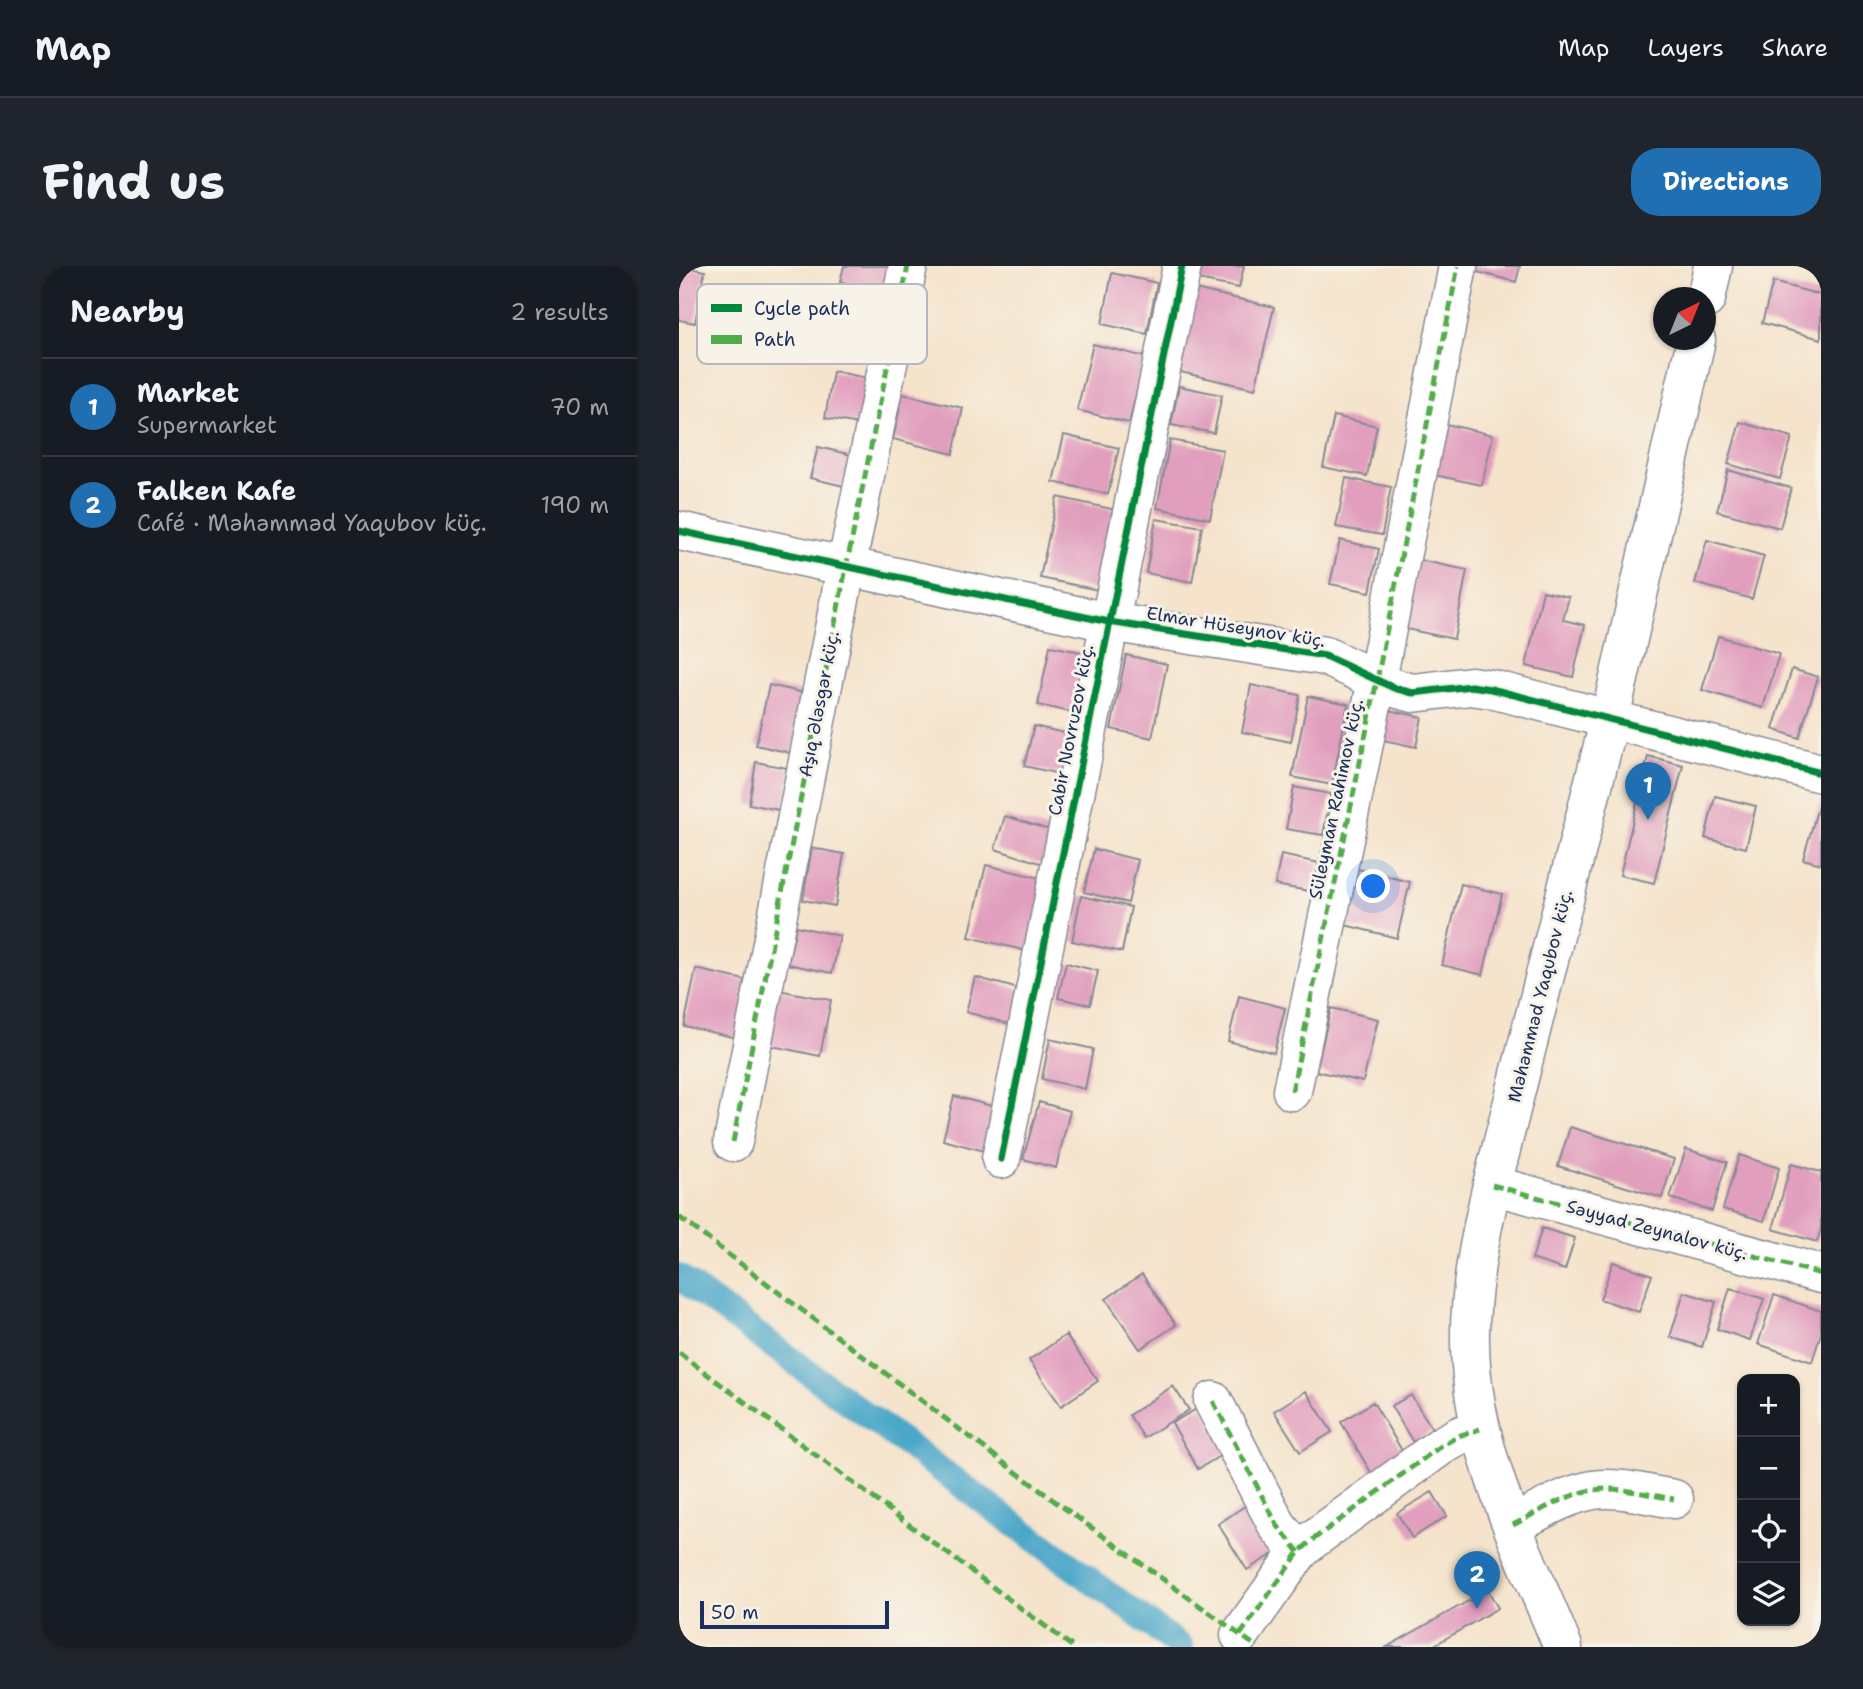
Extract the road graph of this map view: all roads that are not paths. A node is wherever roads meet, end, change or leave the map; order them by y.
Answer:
1 (908, 266) edge
2 (1182, 266) edge
3 (1458, 266) edge
4 (1713, 266) edge
5 (904, 284) edge
6 (1709, 287) edge
7 (1694, 350) edge
8 (888, 364) edge
9 (679, 531) edge
10 (846, 568) junction
11 (1109, 622) junction
12 (1377, 680) junction
13 (1610, 718) junction
14 (1821, 773) edge
15 (1292, 1091) dead end
16 (733, 1142) dead end
17 (1001, 1159) dead end
18 (1492, 1185) junction
19 (1821, 1275) edge
20 (1213, 1401) dead end
21 (1480, 1429) junction
22 (1674, 1499) dead end
23 (1513, 1525) junction
24 (1299, 1552) junction
25 (1240, 1635) dead end
26 (1563, 1647) edge

1 - 5 street, Aşıq Ələsgər küç.
2 - 11 street, Cabir Novruzov küç.
3 - 12 street, Süleyman Rahimov küç.
4 - 6 street
7 - 13 street, Məhəmməd Yaqubov küç.
8 - 10 street, Aşıq Ələsgər küç.
9 - 10 street, Elmar Hüseynov küç.
10 - 11 street, Elmar Hüseynov küç.
10 - 16 street, Aşıq Ələsgər küç.
11 - 12 street, Elmar Hüseynov küç.
11 - 17 street, Cabir Novruzov küç.
12 - 13 street, Elmar Hüseynov küç.
12 - 15 street, Süleyman Rahimov küç.
13 - 14 street, Elmar Hüseynov küç.
13 - 18 street, Məhəmməd Yaqubov küç.
18 - 19 street, Səyyad Zeynalov küç.
18 - 21 street, Məhəmməd Yaqubov küç.
20 - 24 street
21 - 23 street, Məhəmməd Yaqubov küç.
21 - 24 street
22 - 23 street
23 - 26 street, Məhəmməd Yaqubov küç.
24 - 25 street

